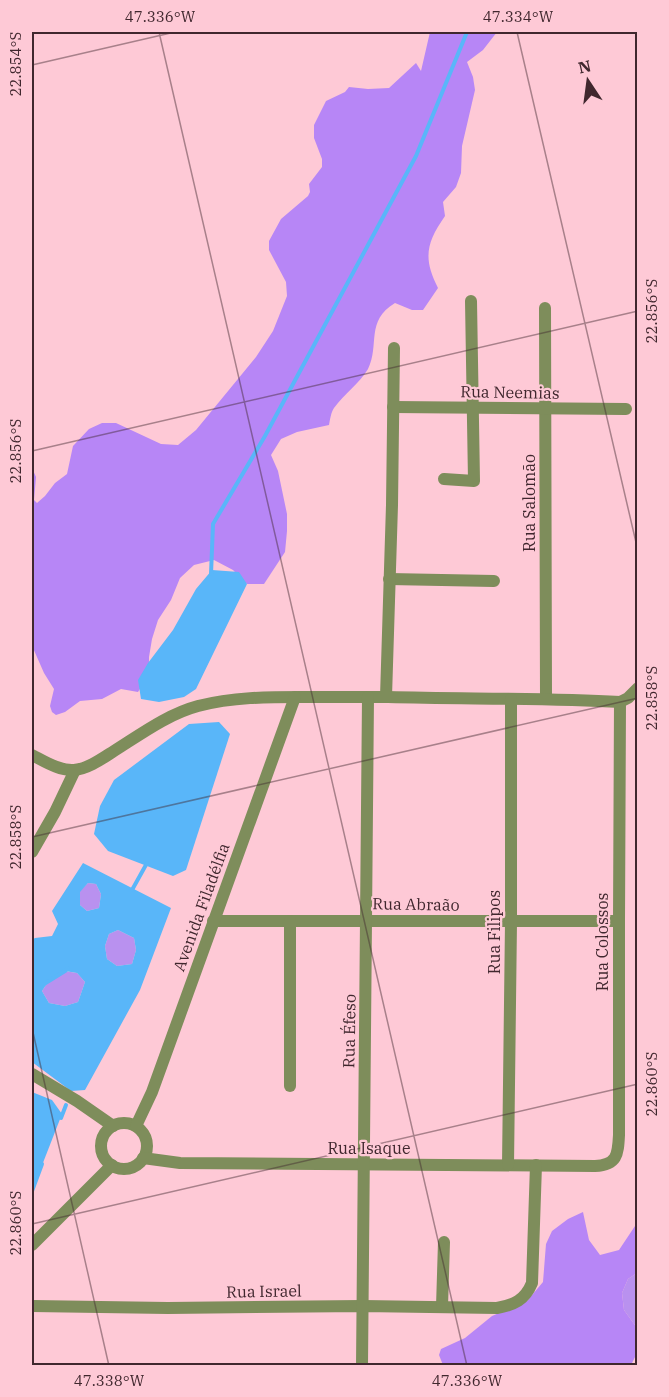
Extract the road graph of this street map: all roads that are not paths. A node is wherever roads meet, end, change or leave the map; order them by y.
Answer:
1 (471, 301) dead end
2 (545, 308) dead end
3 (394, 348) dead end
4 (393, 407) junction
5 (473, 408) junction
6 (546, 408) junction
7 (626, 410) dead end
8 (444, 479) dead end
9 (389, 579) junction
10 (494, 581) dead end
11 (638, 688) edge
12 (295, 697) junction
13 (368, 697) junction
14 (386, 697) junction
15 (546, 698) junction
16 (510, 699) junction
17 (620, 702) junction
18 (32, 754) edge
19 (75, 770) junction
20 (32, 852) edge
21 (366, 920) junction
22 (213, 921) junction
23 (290, 921) junction
24 (618, 921) junction
25 (511, 922) junction
26 (32, 1074) edge
27 (290, 1086) dead end
28 (113, 1126) junction
29 (136, 1126) junction
30 (143, 1158) junction
31 (364, 1164) junction
32 (112, 1165) junction
33 (508, 1165) junction
34 (536, 1165) junction
35 (595, 1166) joint
36 (444, 1242) dead end
37 (32, 1245) edge
38 (32, 1305) edge
39 (363, 1306) junction
40 (442, 1307) junction
41 (362, 1365) edge

1 - 5 street
2 - 6 street, Rua Salomão
3 - 4 street
4 - 5 street, Rua Neemias
4 - 9 street
5 - 6 street, Rua Neemias
5 - 8 street
6 - 7 street, Rua Neemias
6 - 15 street, Rua Salomão
9 - 10 street
9 - 14 street
11 - 17 street
12 - 13 street
12 - 19 street
12 - 22 street, Avenida Filadélfia
13 - 14 street
13 - 21 street, Rua Éfeso
14 - 16 street
15 - 16 street
15 - 17 street
16 - 25 street, Rua Filipos
17 - 24 street, Rua Colossos
18 - 19 street
19 - 20 street
21 - 23 street, Rua Abraão
21 - 25 street, Rua Abraão
21 - 31 street, Rua Éfeso
22 - 23 street, Rua Abraão
22 - 29 street, Avenida Filadélfia
23 - 27 street
24 - 25 street, Rua Abraão
24 - 35 street, Rua Colossos
25 - 33 street, Rua Filipos
26 - 28 street
28 - 29 street
28 - 32 street
29 - 30 street
30 - 31 street, Rua Isaque
30 - 32 street
31 - 33 street, Rua Isaque
31 - 39 street, Rua Éfeso
32 - 37 street
33 - 34 street, Rua Isaque
34 - 35 street, Rua Isaque
34 - 40 street, Rua Israel
36 - 40 street
38 - 39 street, Rua Israel
39 - 40 street, Rua Israel
39 - 41 street, Rua Éfeso

